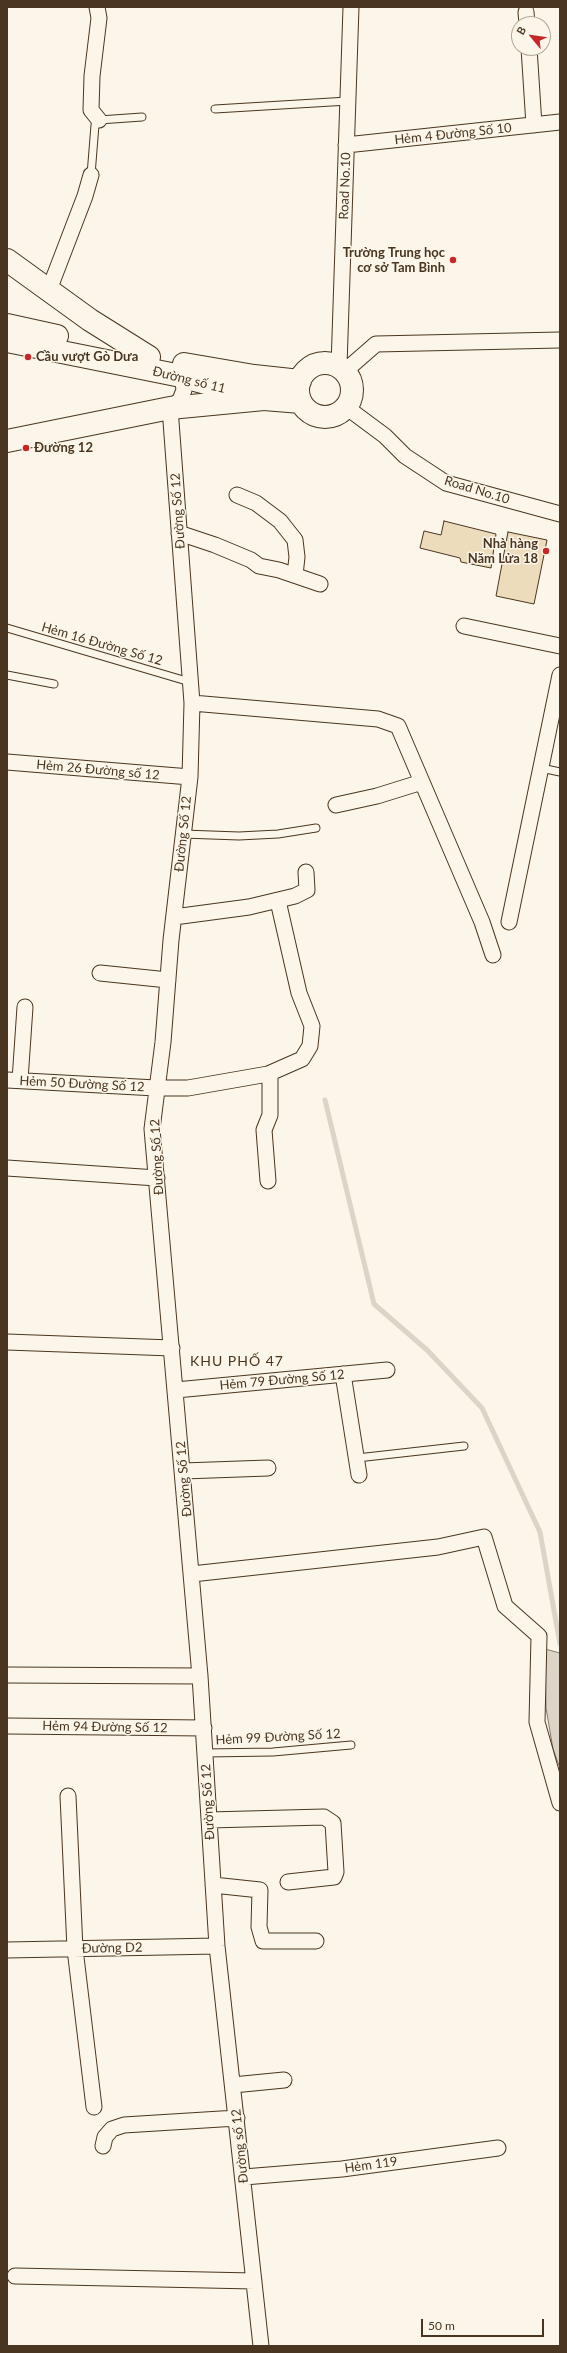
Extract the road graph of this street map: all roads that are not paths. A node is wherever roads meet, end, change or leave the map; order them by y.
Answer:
1 (97, 7) edge
2 (351, 7) edge
3 (530, 56) edge
4 (348, 101) junction
5 (215, 109) dead end
6 (142, 117) dead end
7 (560, 122) edge
8 (97, 123) junction
9 (534, 125) junction
10 (346, 145) junction
11 (91, 175) joint
12 (7, 260) edge
13 (49, 290) junction
14 (7, 325) edge
15 (560, 340) edge
16 (7, 341) edge
17 (149, 357) junction
18 (342, 369) junction
19 (176, 375) junction
20 (300, 392) junction
21 (264, 399) junction
22 (346, 407) junction
23 (170, 408) junction
24 (7, 442) edge
25 (238, 495) dead end
26 (560, 514) edge
27 (180, 533) junction
28 (295, 575) junction
29 (320, 584) dead end
30 (464, 626) dead end
31 (7, 628) edge
32 (560, 646) edge
33 (7, 675) edge
34 (560, 675) edge
35 (190, 682) junction
36 (54, 684) dead end
37 (558, 697) edge
38 (192, 703) junction
39 (7, 762) edge
40 (541, 768) junction
41 (560, 772) edge
42 (190, 778) junction
43 (422, 782) junction
44 (336, 805) dead end
45 (316, 828) dead end
46 (183, 834) junction
47 (306, 872) dead end
48 (278, 901) junction
49 (174, 917) junction
50 (509, 922) dead end
51 (493, 955) dead end
52 (100, 973) dead end
53 (168, 980) junction
54 (25, 1007) dead end
55 (268, 1074) junction
56 (13, 1080) edge
57 (156, 1088) junction
58 (7, 1168) edge
59 (157, 1178) junction
60 (268, 1181) dead end
61 (7, 1342) edge
62 (172, 1348) junction
63 (388, 1370) dead end
64 (343, 1374) junction
65 (176, 1390) junction
66 (464, 1446) dead end
67 (357, 1458) junction
68 (268, 1468) dead end
69 (183, 1471) junction
70 (359, 1476) dead end
71 (192, 1574) junction
72 (7, 1675) edge
73 (200, 1676) junction
74 (7, 1726) edge
75 (204, 1728) junction
76 (351, 1745) dead end
77 (205, 1753) junction
78 (68, 1796) dead end
79 (560, 1803) edge
80 (209, 1820) junction
81 (288, 1882) dead end
82 (213, 1885) junction
83 (316, 1941) dead end
84 (217, 1946) junction
85 (75, 1949) junction
86 (7, 1950) edge
87 (284, 2080) dead end
88 (233, 2085) junction
89 (94, 2108) dead end
90 (237, 2118) junction
91 (102, 2146) dead end
92 (498, 2148) dead end
93 (244, 2177) junction
94 (15, 2276) dead end
95 (254, 2281) junction
96 (261, 2346) edge

1 - 8 street
2 - 4 street, Road No.10
3 - 9 street
4 - 5 lane
4 - 10 street, Road No.10
6 - 8 lane
7 - 9 street, Hẻm 4 Đường Số 10
8 - 11 lane
9 - 10 street, Hẻm 4 Đường Số 10
10 - 18 street, Road No.10
11 - 13 street
12 - 13 main road
13 - 17 main road
14 - 17 main road, Đường số 11
15 - 18 street
16 - 19 main road, Đường số 11
17 - 20 main road, Đường số 11
18 - 20 main road
18 - 22 main road
19 - 21 main road, Đường số 11
19 - 23 street
20 - 21 main road, Đường số 11
20 - 22 main road
21 - 23 main road
22 - 26 street, Road No.10
23 - 24 main road
23 - 27 street, Đường Số 12
25 - 28 street
27 - 28 street
27 - 35 street, Đường Số 12
28 - 29 street
30 - 32 street
31 - 35 lane, Hẻm 16 Đường Số 12
33 - 36 lane
34 - 37 street
35 - 38 street, Đường Số 12
37 - 40 street
38 - 42 street, Đường Số 12
38 - 43 street
39 - 42 street, Hẻm 26 Đường số 12
40 - 41 lane
40 - 50 street
42 - 46 street, Đường Số 12
43 - 44 street
43 - 51 street
45 - 46 lane
46 - 49 street, Đường Số 12
47 - 48 street
48 - 49 street
48 - 55 street, Hẻm 50 Đường Số 12
49 - 53 street, Đường Số 12
52 - 53 street
53 - 57 street, Đường Số 12
54 - 56 street
55 - 57 street, Hẻm 50 Đường Số 12
55 - 60 street
56 - 57 street, Hẻm 50 Đường Số 12
57 - 59 street, Đường Số 12
58 - 59 street
59 - 62 street, Đường Số 12
61 - 62 street
62 - 65 street, Đường Số 12
63 - 64 street, Hẻm 79 Đường Số 12
64 - 65 street, Hẻm 79 Đường Số 12
64 - 67 street
65 - 69 street, Đường Số 12
66 - 67 lane
67 - 70 street
68 - 69 street
69 - 71 street, Đường Số 12
71 - 73 street, Đường Số 12
71 - 79 street
72 - 73 street
73 - 75 street, Đường Số 12
74 - 75 street, Hẻm 94 Đường Số 12
75 - 77 street, Đường Số 12
76 - 77 lane, Hẻm 99 Đường Số 12
77 - 80 street, Đường Số 12
78 - 85 street
80 - 81 street
80 - 82 street, Đường Số 12
82 - 83 street
82 - 84 street, Đường Số 12
84 - 85 street, Đường D2
84 - 88 street, Đường số 12
85 - 86 street, Đường D2
85 - 89 street
87 - 88 street
88 - 90 street, Đường số 12
90 - 91 street
90 - 93 street, Đường số 12
92 - 93 street, Hẻm 119
93 - 95 street, Đường số 12
94 - 95 street
95 - 96 street, Đường số 12

